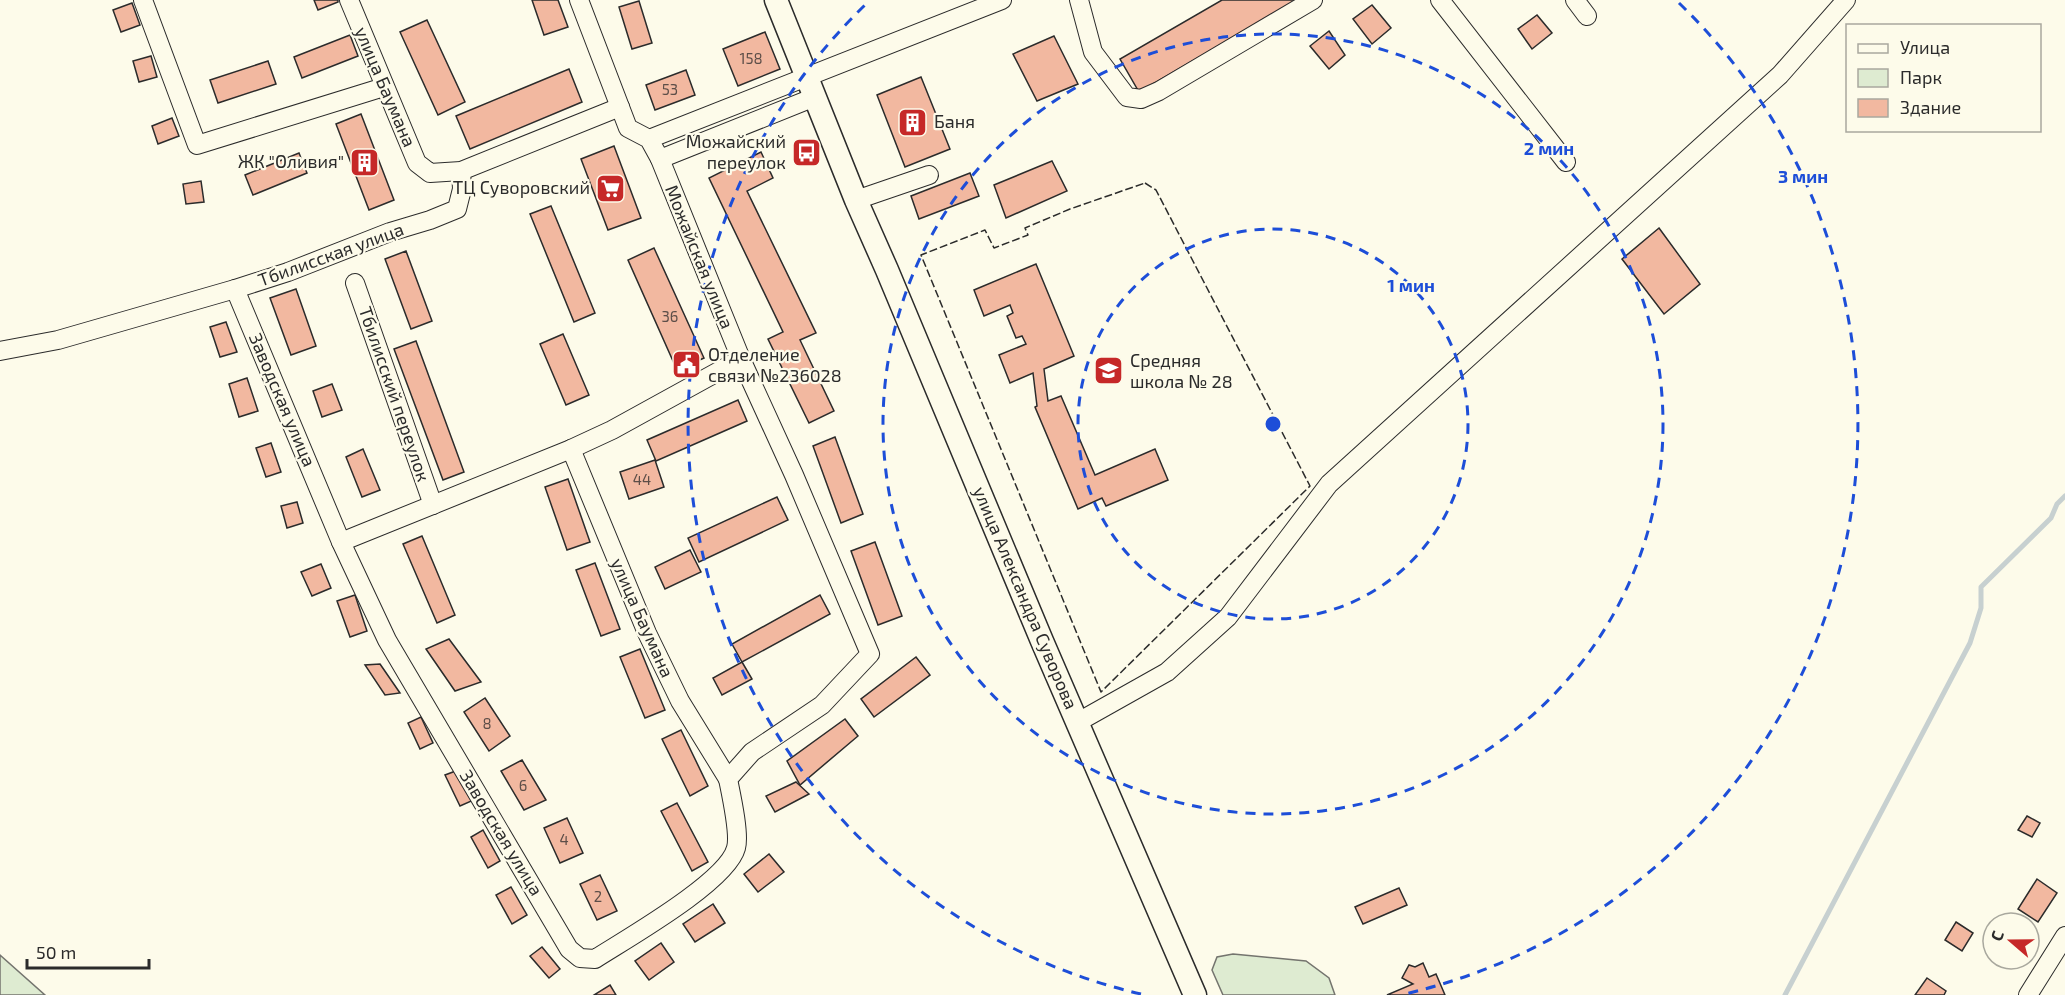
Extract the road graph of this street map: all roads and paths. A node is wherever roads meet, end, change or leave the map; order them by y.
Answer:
1 (143, 0) edge
2 (349, 0) edge
3 (579, 0) edge
4 (776, 0) edge
5 (1002, 0) edge
6 (1079, 0) edge
7 (1313, 0) edge
8 (1440, 0) edge
9 (1575, 0) edge
10 (1846, 0) edge
11 (1587, 16) dead end
12 (384, 87) junction
13 (811, 87) junction
14 (620, 107) junction
15 (648, 139) junction
16 (660, 159) junction
17 (1566, 162) dead end
18 (461, 171) junction
19 (929, 175) dead end
20 (856, 200) junction
21 (355, 283) dead end
22 (236, 289) junction
23 (0, 351) edge
24 (741, 359) junction
25 (571, 449) junction
26 (433, 505) junction
27 (341, 542) junction
28 (1078, 722) junction
29 (728, 779) junction
30 (2065, 936) edge
31 (1195, 995) edge
32 (2028, 995) edge

1 - 12 street
2 - 12 street, улица Баумана
3 - 14 street, Можайская улица
4 - 13 main road, улица Александра Суворова
5 - 13 street
6 - 7 street
8 - 17 street
9 - 11 street
10 - 28 street
12 - 18 street, улица Баумана
13 - 15 street
13 - 16 street
13 - 20 main road, улица Александра Суворова
14 - 15 street, Можайская улица
14 - 18 street
15 - 16 street, Можайская улица
16 - 24 street, Можайская улица
18 - 22 street, Тбилисская улица
19 - 20 street
20 - 28 main road, улица Александра Суворова
21 - 26 street, Тбилисский переулок
22 - 23 street, Тбилисская улица
22 - 27 street, Заводская улица
24 - 25 street
24 - 29 street, Можайская улица
25 - 26 street
25 - 29 street, улица Баумана
26 - 27 street
27 - 29 street, Заводская улица
28 - 31 main road, улица Александра Суворова
30 - 32 street

